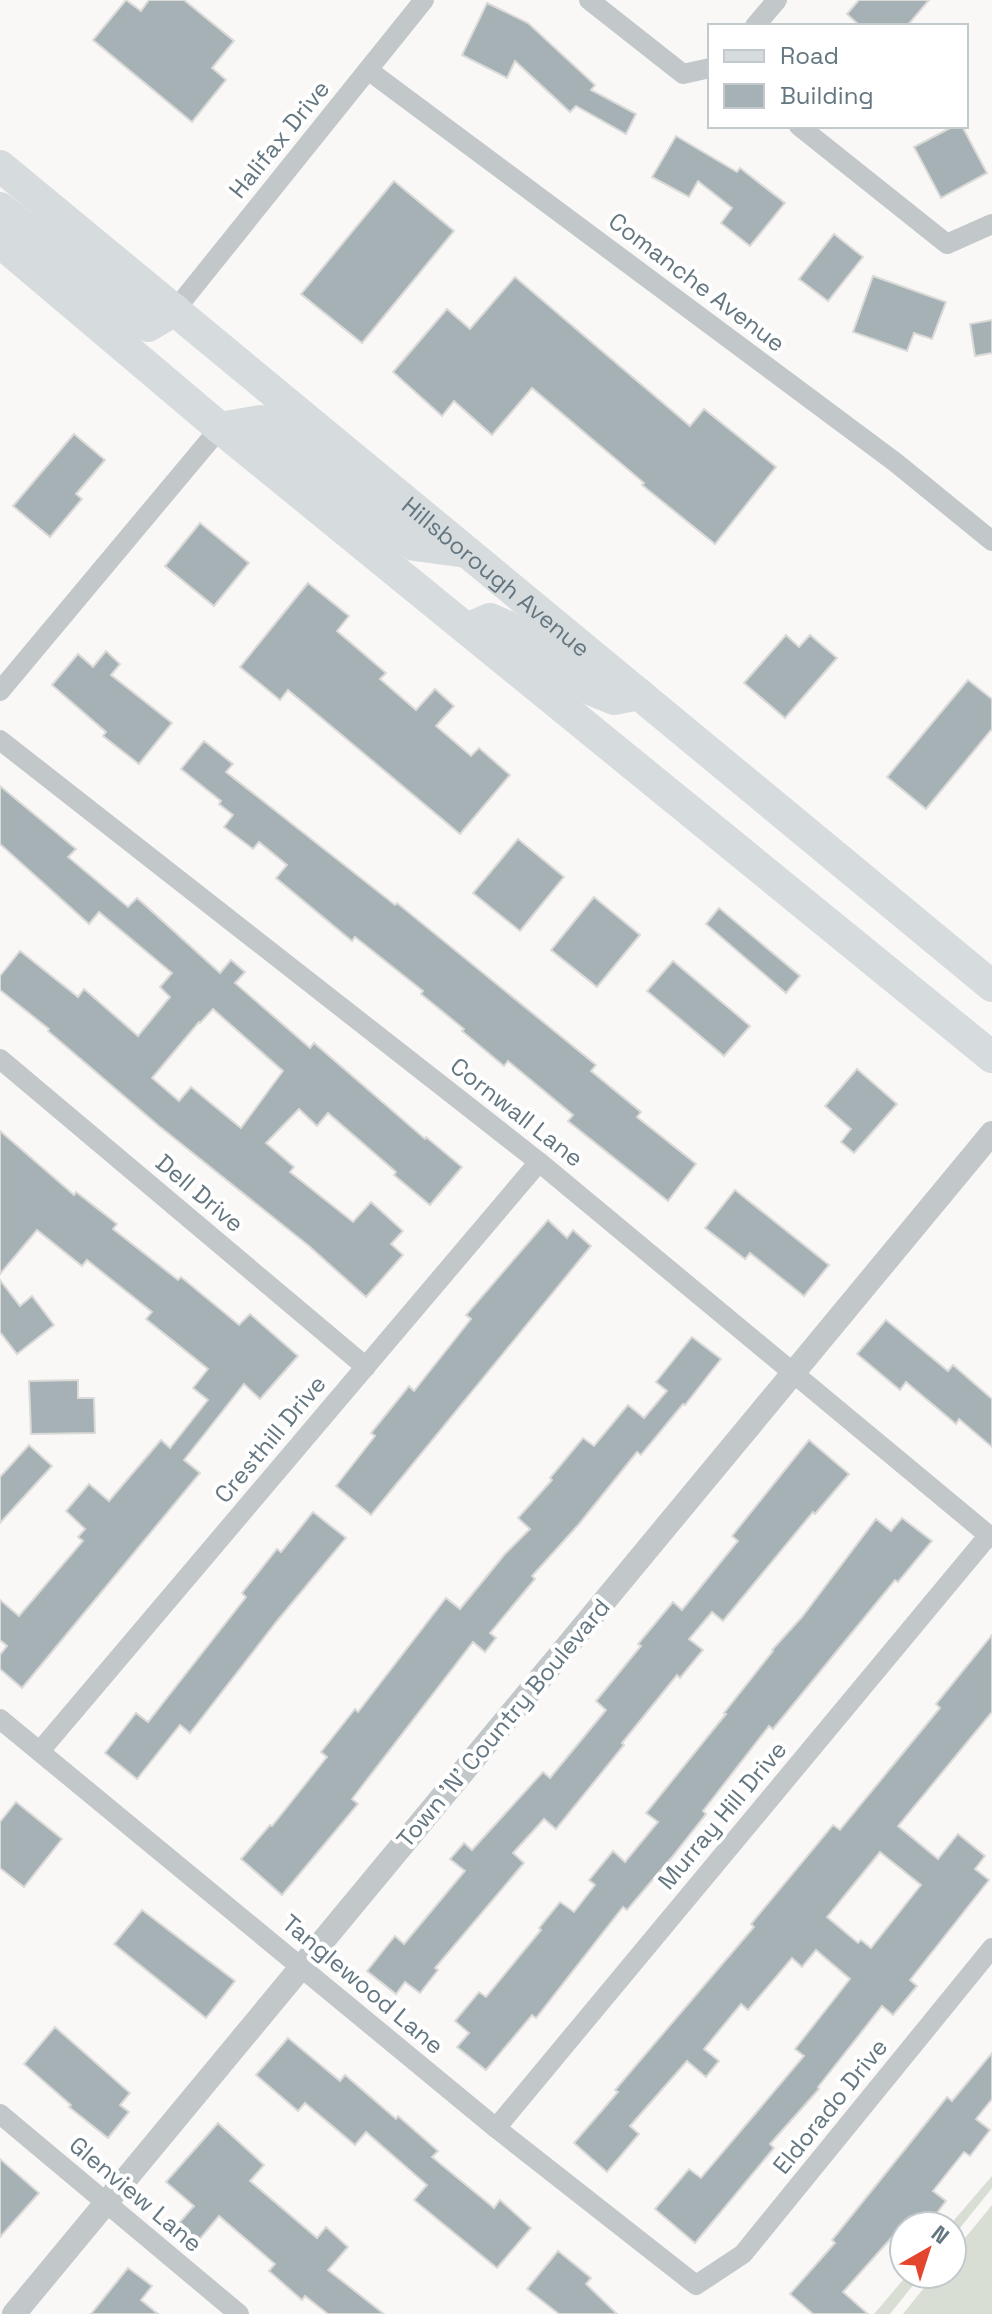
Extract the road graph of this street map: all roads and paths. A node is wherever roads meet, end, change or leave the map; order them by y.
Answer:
1 (424, 0) edge
2 (589, 0) edge
3 (777, 0) edge
4 (757, 24) edge
5 (708, 68) edge
6 (368, 70) junction
7 (802, 128) edge
8 (0, 166) edge
9 (0, 208) edge
10 (992, 224) edge
11 (0, 242) edge
12 (175, 310) junction
13 (220, 428) junction
14 (992, 541) edge
15 (467, 552) junction
16 (467, 629) junction
17 (0, 691) edge
18 (639, 694) junction
19 (0, 740) edge
20 (992, 986) edge
21 (992, 1057) edge
22 (0, 1059) edge
23 (992, 1133) edge
24 (539, 1162) junction
25 (366, 1367) junction
26 (793, 1373) junction
27 (990, 1536) edge
28 (0, 1719) edge
29 (40, 1751) junction
30 (992, 1948) edge
31 (302, 1966) junction
32 (0, 2114) edge
33 (496, 2128) junction
34 (106, 2203) junction
35 (696, 2285) joint
36 (14, 2314) edge
37 (239, 2314) edge

1 - 6 street, Halifax Drive
2 - 5 street
3 - 4 street
6 - 12 street, Halifax Drive
6 - 14 street, Comanche Avenue
7 - 10 street
8 - 12 main road, Hillsborough Avenue
9 - 12 main road
11 - 13 main road
12 - 15 main road, Hillsborough Avenue
13 - 15 main road
13 - 16 main road
13 - 17 street
15 - 18 main road, Hillsborough Avenue
16 - 18 main road
16 - 21 main road
18 - 20 main road, Hillsborough Avenue
19 - 24 street, Cornwall Lane
22 - 25 street, Dell Drive
23 - 26 street, Town 'N' Country Boulevard
24 - 25 street, Cresthill Drive
24 - 26 street, Cornwall Lane
25 - 29 street, Cresthill Drive
26 - 27 street, Cornwall Lane
26 - 31 street, Town 'N' Country Boulevard
27 - 33 street, Murray Hill Drive
28 - 29 street, Tanglewood Lane
29 - 31 street, Tanglewood Lane
30 - 35 street, Eldorado Drive
31 - 33 street, Tanglewood Lane
31 - 34 street, Town 'N' Country Boulevard
32 - 34 street, Glenview Lane
33 - 35 street, Tanglewood Lane
34 - 36 street, Town 'N' Country Boulevard
34 - 37 street, Glenview Lane

